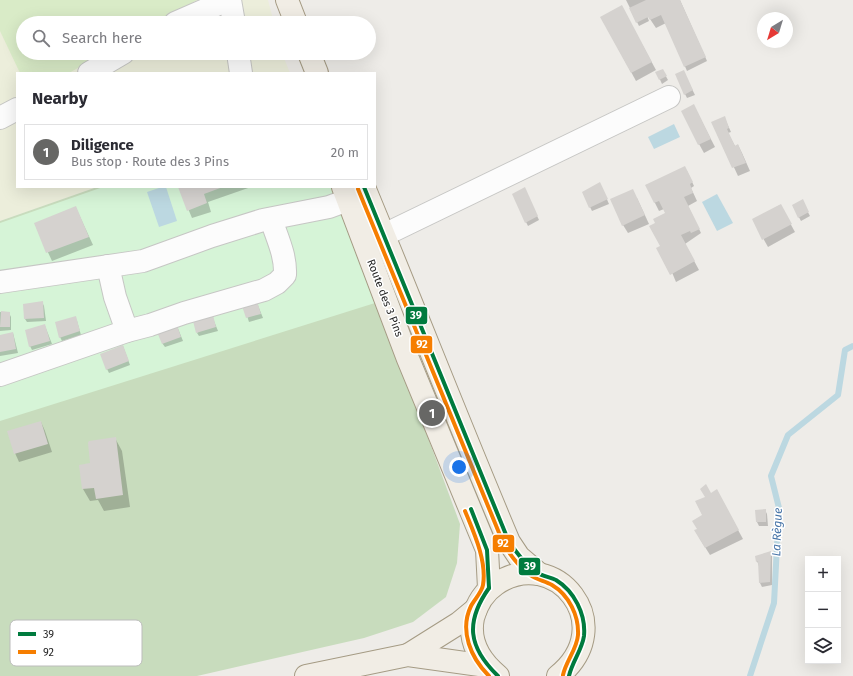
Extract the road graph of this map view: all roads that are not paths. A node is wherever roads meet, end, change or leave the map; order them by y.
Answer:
1 (229, 0) edge
2 (286, 0) edge
3 (191, 16) edge
4 (232, 16) edge
5 (290, 16) edge
6 (293, 16) edge
7 (111, 60) edge
8 (239, 60) edge
9 (303, 60) edge
10 (312, 60) edge
11 (91, 72) edge
12 (241, 72) edge
13 (308, 72) edge
14 (317, 72) edge
15 (669, 98) dead end
16 (352, 191) edge
17 (271, 219) junction
18 (384, 235) junction
19 (108, 266) junction
20 (0, 282) edge
21 (127, 331) junction
22 (0, 375) edge
23 (539, 574) junction
24 (489, 588) junction
25 (476, 609) junction
26 (408, 656) junction
27 (492, 671) edge
28 (566, 673) edge
29 (306, 676) edge

1 - 3 street
1 - 4 street
2 - 5 main road
2 - 6 main road
7 - 11 street
8 - 12 street
9 - 13 main road
10 - 14 main road
15 - 18 street
16 - 17 street
16 - 18 main road, Route des 3 Pins
16 - 24 main road, Route des 3 Pins
17 - 19 street
17 - 21 street
18 - 23 main road, Route des 3 Pins
19 - 20 street
19 - 21 street
21 - 22 street
23 - 24 main road
23 - 28 main road
24 - 25 main road
25 - 26 main road
25 - 27 main road
26 - 27 main road
26 - 29 main road

